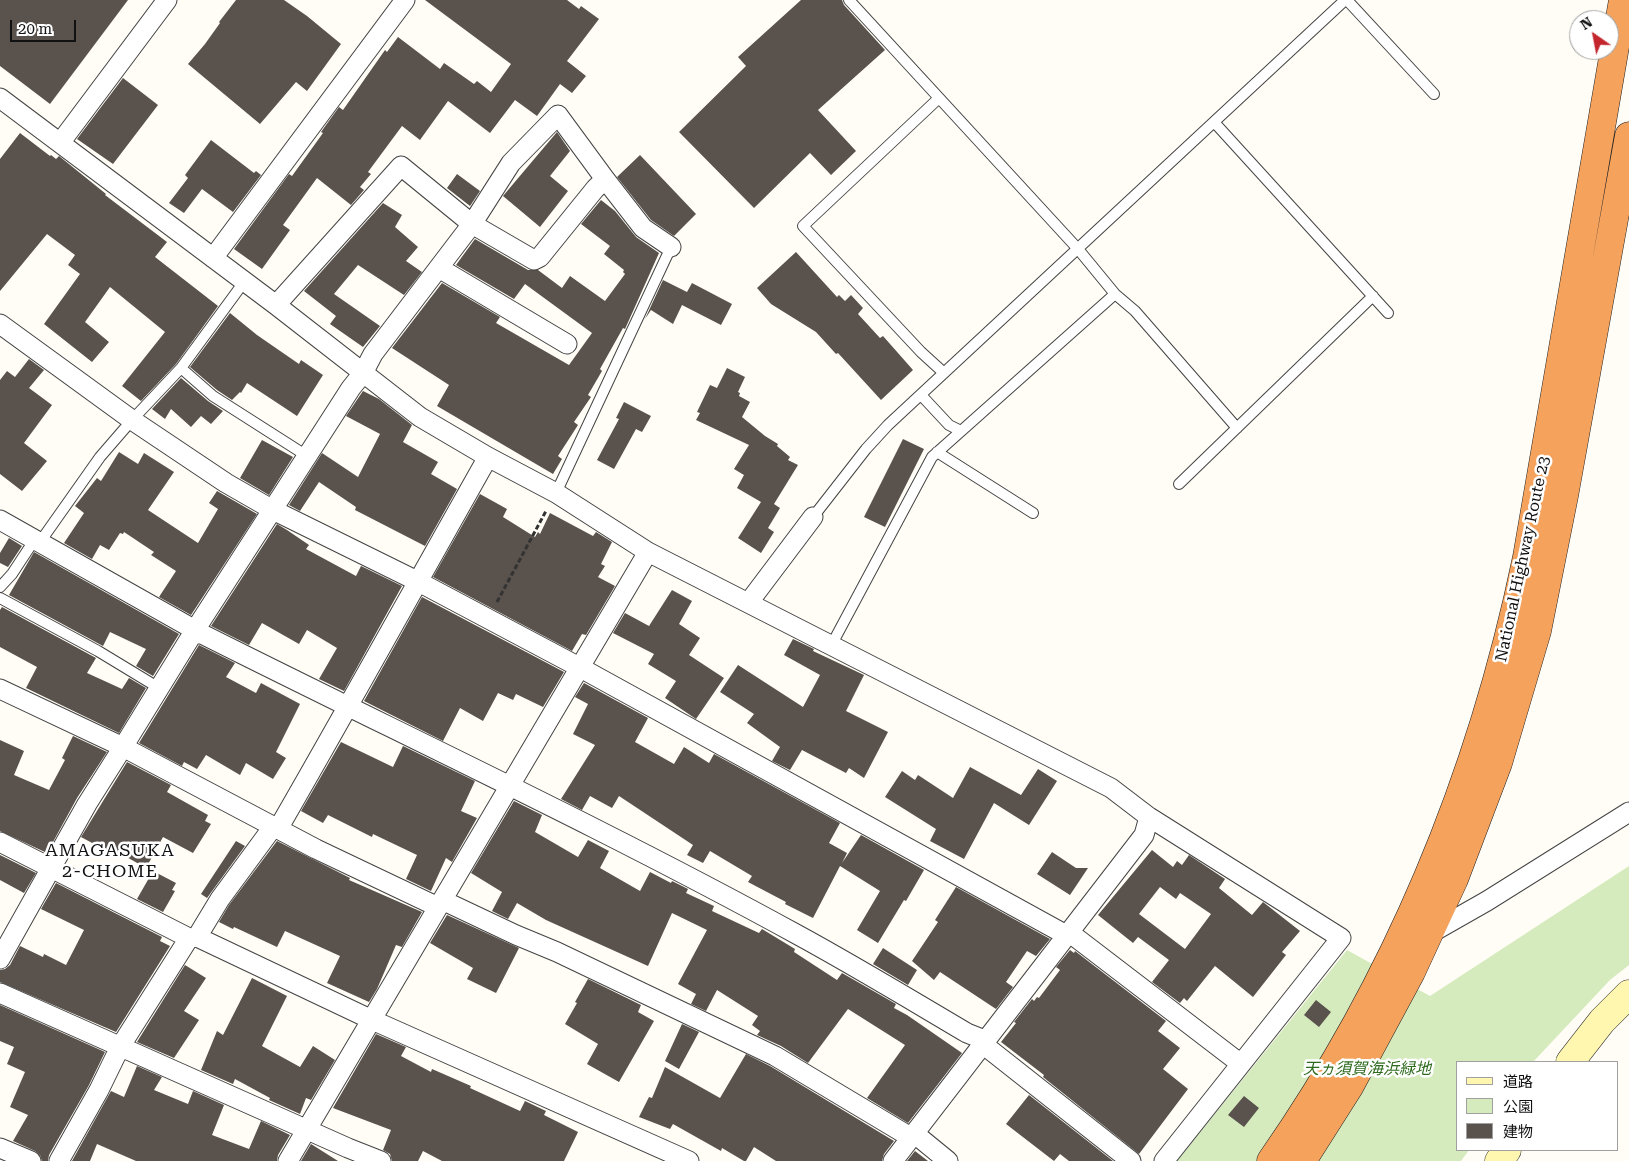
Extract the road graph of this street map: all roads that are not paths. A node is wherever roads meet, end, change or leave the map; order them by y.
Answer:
1 (167, 0) edge
2 (405, 0) edge
3 (849, 0) edge
4 (1346, 0) edge
5 (1623, 0) edge
6 (1434, 94) dead end
7 (0, 98) edge
8 (939, 98) junction
9 (1214, 122) junction
10 (1629, 136) edge
11 (60, 143) junction
12 (605, 179) junction
13 (472, 224) junction
14 (671, 248) joint
15 (1078, 249) junction
16 (213, 258) junction
17 (439, 268) junction
18 (244, 282) junction
19 (1115, 294) junction
20 (1373, 296) junction
21 (276, 305) junction
22 (1388, 313) dead end
23 (0, 324) edge
24 (567, 344) dead end
25 (181, 368) junction
26 (363, 373) junction
27 (944, 373) junction
28 (920, 395) junction
29 (132, 420) junction
30 (1237, 428) junction
31 (961, 431) junction
32 (937, 452) junction
33 (308, 456) junction
34 (488, 457) junction
35 (1179, 484) dead end
36 (556, 493) junction
37 (273, 510) junction
38 (1032, 513) dead end
39 (813, 517) joint
40 (0, 520) edge
41 (38, 540) junction
42 (648, 552) junction
43 (417, 581) junction
44 (0, 587) edge
45 (0, 598) edge
46 (749, 602) junction
47 (194, 632) junction
48 (832, 644) junction
49 (578, 667) junction
50 (159, 688) junction
51 (0, 689) edge
52 (348, 708) junction
53 (122, 747) junction
54 (510, 785) junction
55 (1629, 812) edge
56 (1148, 817) junction
57 (275, 828) junction
58 (0, 842) edge
59 (52, 868) junction
60 (440, 904) junction
61 (1069, 934) junction
62 (1429, 934) junction
63 (193, 938) junction
64 (1, 955) edge
65 (0, 993) edge
66 (1629, 994) edge
67 (370, 1019) junction
68 (985, 1043) junction
69 (120, 1047) junction
70 (1571, 1061) edge
71 (1241, 1064) junction
72 (306, 1129) junction
73 (914, 1136) junction
74 (0, 1148) edge
75 (31, 1161) edge
76 (59, 1161) edge
77 (288, 1161) edge
78 (381, 1161) edge
79 (689, 1161) edge
80 (894, 1161) edge
81 (948, 1161) edge
82 (1131, 1161) edge
83 (1164, 1161) edge
84 (1271, 1161) edge
85 (1302, 1161) edge

1 - 11 street
2 - 16 street
3 - 8 lane
4 - 6 lane
4 - 9 lane
5 - 84 highway, National Highway Route 23
7 - 11 street
8 - 15 lane
8 - 27 lane
9 - 15 lane
9 - 20 lane
10 - 62 highway, National Highway Route 23
11 - 16 street
12 - 13 street
12 - 13 street
12 - 14 street
13 - 17 street
13 - 21 street
14 - 36 lane
15 - 19 lane
15 - 27 lane
16 - 18 street
17 - 24 street
17 - 26 street
18 - 21 street
18 - 25 lane
19 - 30 lane
19 - 31 lane
20 - 22 lane
20 - 30 lane
21 - 26 street
23 - 29 street
25 - 29 lane
25 - 33 lane
26 - 33 street
26 - 34 street
27 - 28 lane
28 - 31 lane
28 - 39 lane
29 - 37 street
29 - 41 lane
30 - 35 lane
31 - 32 lane
32 - 38 lane
32 - 48 lane
33 - 37 street
34 - 36 street
34 - 43 street
36 - 42 street
37 - 43 street
37 - 47 street
39 - 46 street
40 - 41 street
41 - 44 lane
41 - 47 street
42 - 46 street
42 - 49 street
43 - 49 street
43 - 52 street
45 - 50 lane
46 - 48 street
47 - 50 street
47 - 52 street
48 - 56 street
49 - 54 street
49 - 61 street
50 - 53 street
51 - 53 street
52 - 54 street
52 - 57 street
53 - 57 street
53 - 59 street
54 - 60 street
54 - 68 street
55 - 62 street
56 - 61 street
56 - 71 street
57 - 60 street
57 - 63 street
58 - 59 street
59 - 63 street
59 - 64 street
60 - 67 street
60 - 73 street
61 - 68 street
61 - 71 street
62 - 85 highway, National Highway Route 23
63 - 67 street
63 - 69 street
65 - 69 street
66 - 70 street
67 - 72 street
67 - 79 street
68 - 73 street
68 - 82 street
69 - 72 street
69 - 76 street
71 - 83 street
72 - 77 street
72 - 78 street
73 - 80 street
73 - 81 street
74 - 75 street

